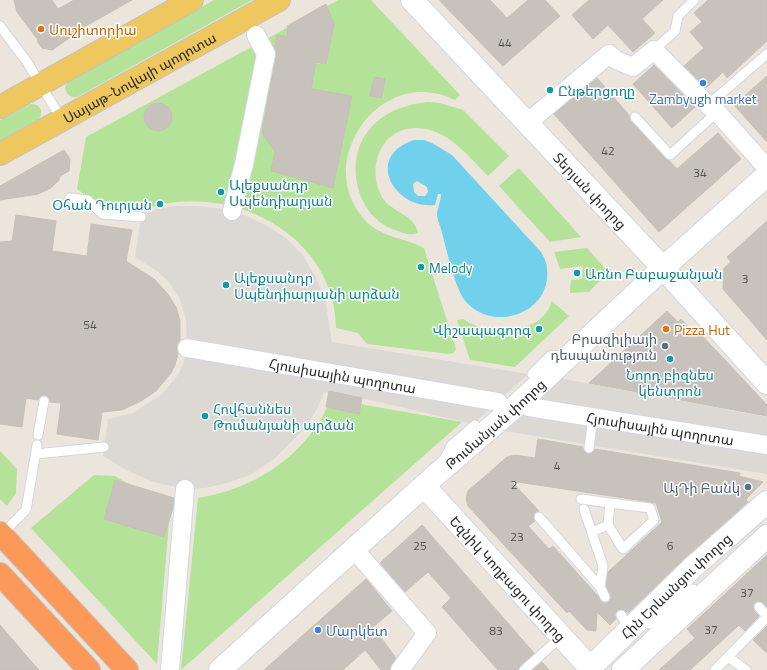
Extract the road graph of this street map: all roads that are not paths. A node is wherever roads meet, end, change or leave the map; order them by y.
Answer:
1 (192, 0) edge
2 (279, 0) edge
3 (412, 0) edge
4 (694, 0) edge
5 (0, 26) edge
6 (256, 35) dead end
7 (654, 50) junction
8 (767, 54) edge
9 (40, 84) junction
10 (0, 107) edge
11 (713, 109) junction
12 (634, 117) dead end
13 (62, 120) junction
14 (526, 124) junction
15 (0, 154) edge
16 (767, 168) edge
17 (767, 174) edge
18 (70, 198) dead end
19 (232, 211) dead end
20 (141, 217) dead end
21 (663, 268) junction
22 (187, 348) dead end
23 (570, 355) junction
24 (532, 374) dead end
25 (767, 383) edge
26 (44, 401) dead end
27 (498, 402) dead end
28 (529, 407) dead end
29 (593, 418) junction
30 (475, 425) dead end
31 (767, 445) edge
32 (104, 446) dead end
33 (589, 448) dead end
34 (36, 454) junction
35 (431, 480) junction
36 (185, 489) dead end
37 (581, 499) dead end
38 (610, 503) junction
39 (766, 504) edge
40 (584, 509) dead end
41 (539, 518) dead end
42 (608, 524) junction
43 (592, 532) junction
44 (1, 534) edge
45 (767, 536) edge
46 (354, 549) junction
47 (0, 574) edge
48 (699, 581) junction
49 (600, 587) junction
50 (605, 597) dead end
51 (759, 607) dead end
52 (767, 616) edge
53 (639, 624) junction
54 (561, 636) junction
55 (728, 657) junction
56 (591, 669) edge
57 (89, 670) edge
58 (127, 670) edge
59 (170, 670) edge
60 (220, 670) edge
61 (400, 670) edge
62 (524, 670) edge
63 (623, 670) edge
64 (714, 670) edge
65 (746, 670) edge

1 - 9 main road
2 - 13 main road, Սայաթ-Նովայի պողոտա
3 - 14 street, Տերյան փողոց
4 - 7 lane
5 - 9 lane
6 - 19 street
7 - 11 street
7 - 14 street
8 - 11 lane
9 - 10 main road
9 - 13 lane
11 - 12 lane
11 - 16 street
13 - 15 main road, Սայաթ-Նովայի պողոտա
14 - 21 street, Տերյան փողոց
17 - 21 street, Թումանյան փողոց
18 - 20 lane
21 - 23 street, Թումանյան փողոց
21 - 25 street, Տերյան փողոց
22 - 27 street, Հյուսիսային պողոտա
23 - 24 lane
23 - 35 street, Թումանյան փողոց
26 - 34 lane
28 - 29 street, Հյուսիսային պողոտա
29 - 31 street, Հյուսիսային պողոտա
29 - 33 lane
30 - 35 lane
32 - 34 lane
34 - 44 lane
35 - 46 street, Թումանյան փողոց
35 - 54 street, Եզնիկ Կողբացու փողոց
36 - 59 street
37 - 38 lane
38 - 42 lane
38 - 42 lane
39 - 48 street, Հին Երևանցու փողոց
40 - 43 lane
41 - 49 lane
42 - 43 lane
43 - 49 lane
44 - 58 highway
45 - 48 street, Հին Երևանցու փողոց
46 - 60 street, Թումանյան փողոց
46 - 61 street
47 - 57 highway
48 - 53 street, Հին Երևանցու փողոց
49 - 50 lane
51 - 52 lane
52 - 55 lane
53 - 56 street, Հին Երևանցու փողոց
53 - 63 street, Հին Երևանցու փողոց
54 - 56 street, Եզնիկ Կողբացու փողոց
54 - 62 lane
55 - 64 lane
55 - 65 lane

